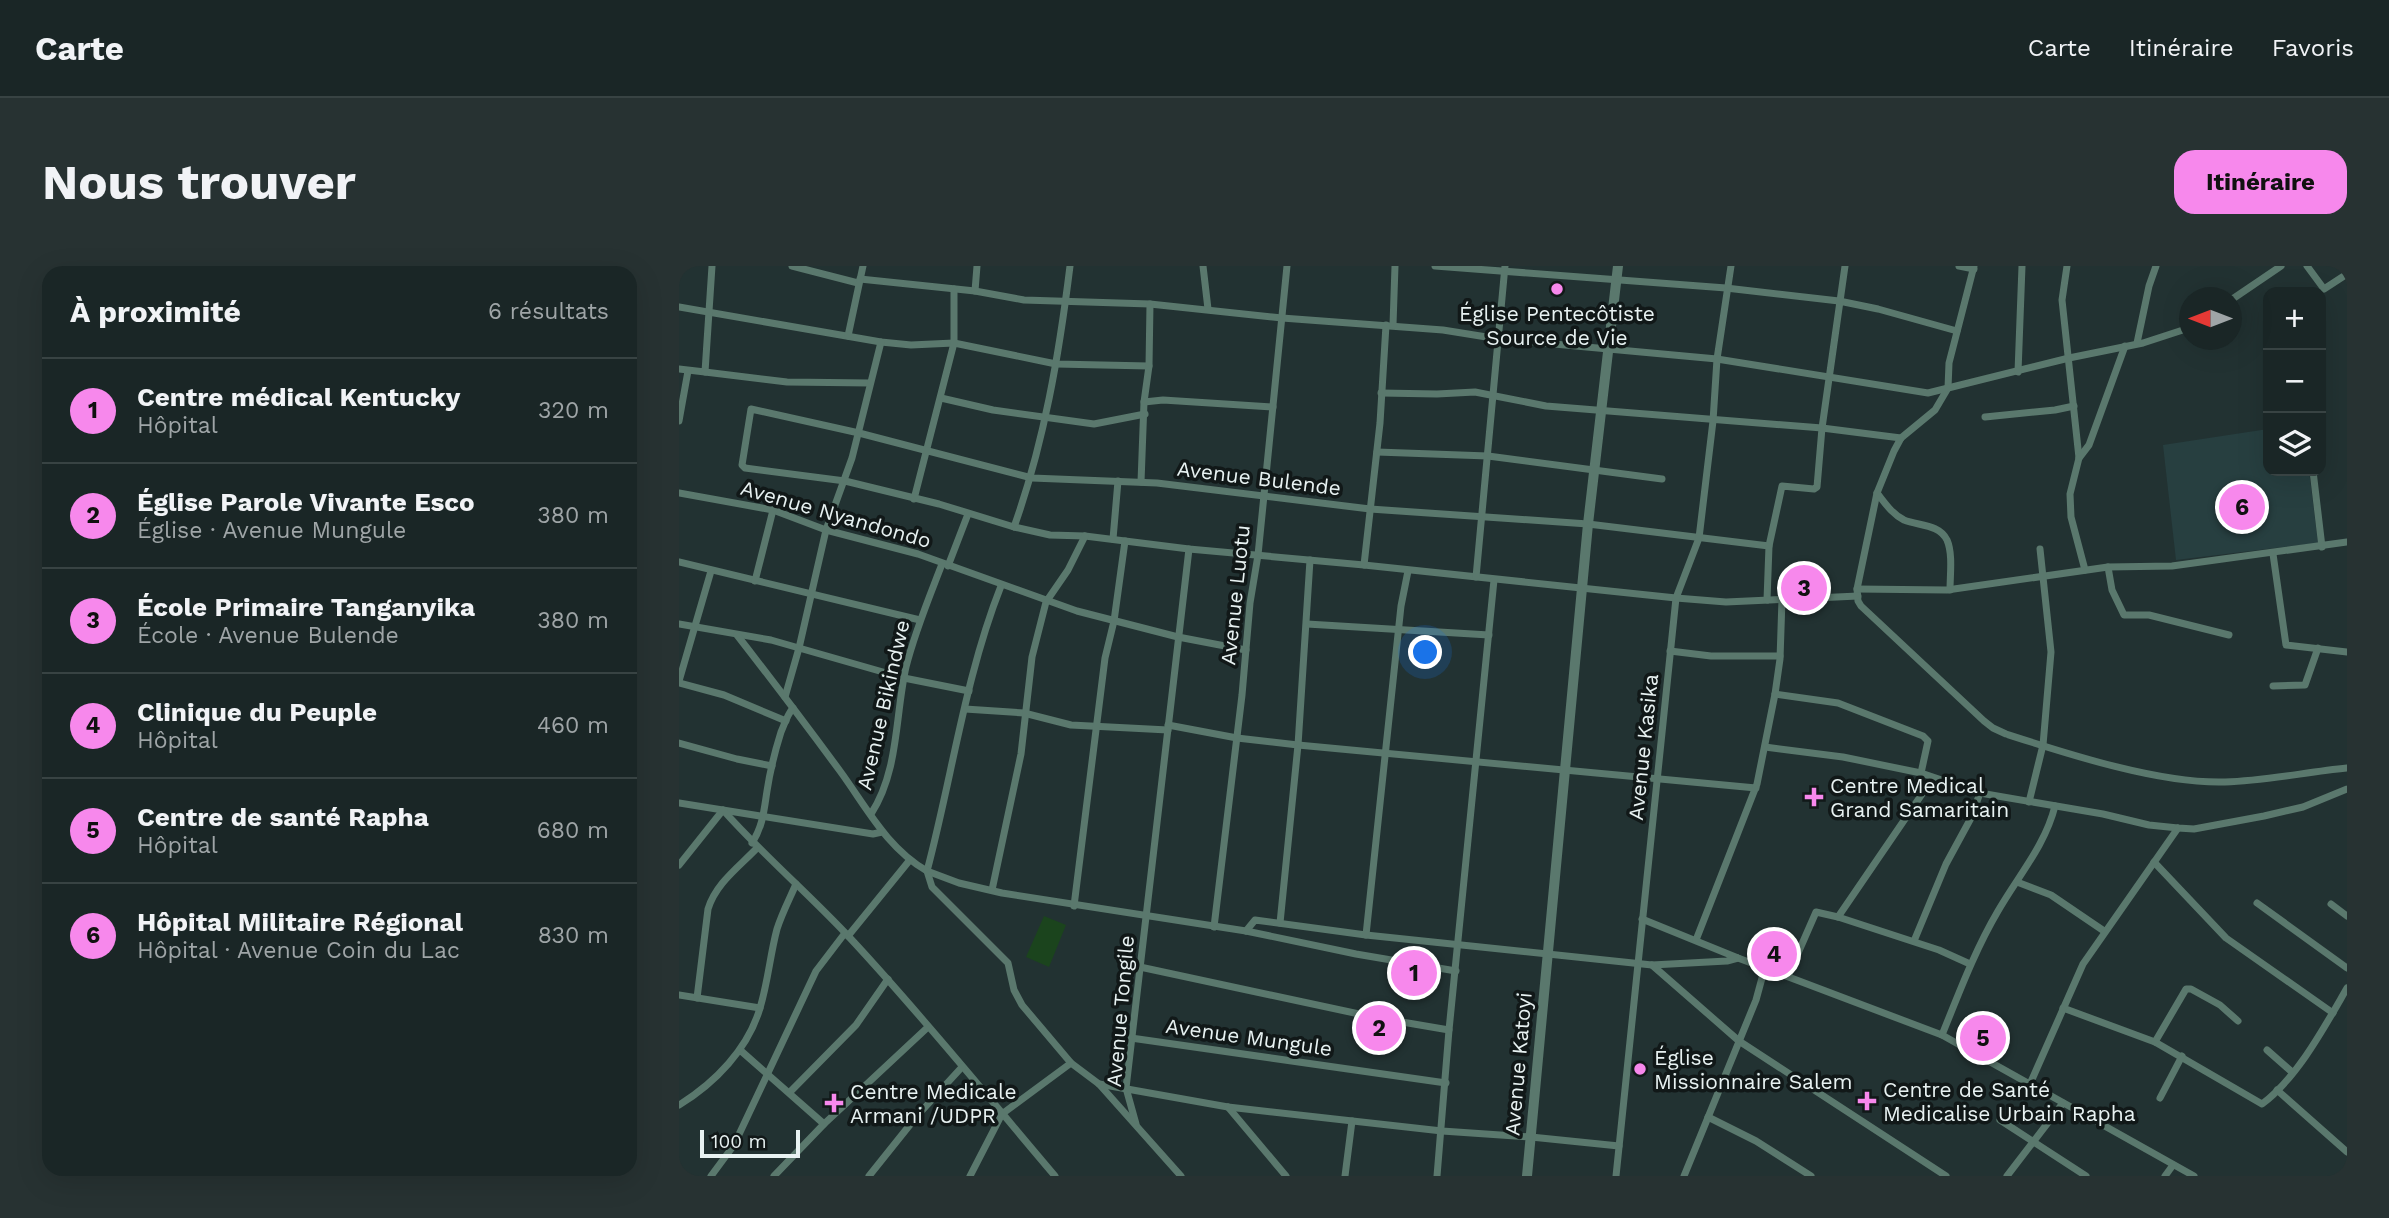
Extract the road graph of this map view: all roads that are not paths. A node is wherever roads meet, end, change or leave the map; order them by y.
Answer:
1 (712, 266) edge
2 (792, 266) edge
3 (863, 266) edge
4 (977, 266) edge
5 (1070, 266) edge
6 (1203, 266) edge
7 (1287, 266) edge
8 (1395, 266) edge
9 (1436, 266) edge
10 (1618, 266) edge
11 (1731, 266) edge
12 (1845, 266) edge
13 (1959, 266) edge
14 (2022, 266) edge
15 (2067, 266) edge
16 (2156, 266) edge
17 (2281, 266) edge
18 (2308, 266) edge
19 (1974, 268) edge
20 (1504, 269) edge
21 (2347, 274) edge
22 (859, 281) junction
23 (1617, 281) junction
24 (2319, 287) edge
25 (1726, 288) junction
26 (954, 289) junction
27 (2326, 289) edge
28 (975, 291) junction
29 (2242, 293) edge
30 (1066, 301) junction
31 (1839, 301) junction
32 (1150, 304) junction
33 (679, 307) edge
34 (1208, 309) junction
35 (707, 311) junction
36 (1282, 318) junction
37 (1390, 325) junction
38 (1957, 331) junction
39 (2179, 331) edge
40 (848, 336) junction
41 (1499, 338) junction
42 (881, 342) junction
43 (954, 343) junction
44 (2137, 343) junction
45 (2125, 345) junction
46 (1609, 349) junction
47 (2069, 358) junction
48 (1717, 359) junction
49 (1056, 363) junction
50 (1149, 366) junction
51 (679, 369) edge
52 (688, 371) junction
53 (705, 372) junction
54 (2018, 372) junction
55 (1829, 377) junction
56 (870, 383) junction
57 (1948, 387) junction
58 (1381, 393) junction
59 (1494, 395) junction
60 (941, 398) junction
61 (1145, 402) junction
62 (2074, 406) junction
63 (1273, 407) junction
64 (1603, 410) junction
65 (1145, 414) junction
66 (1985, 417) dead end
67 (1045, 418) junction
68 (679, 421) edge
69 (1713, 421) junction
70 (1822, 428) junction
71 (859, 433) junction
72 (1901, 438) junction
73 (926, 452) junction
74 (1377, 452) junction
75 (1488, 456) junction
76 (2079, 458) junction
77 (1595, 469) junction
78 (2314, 476) edge
79 (1032, 478) junction
80 (1662, 479) dead end
81 (845, 481) junction
82 (1118, 481) junction
83 (1141, 482) junction
84 (679, 493) edge
85 (1877, 493) junction
86 (1263, 494) junction
87 (914, 499) junction
88 (1370, 509) junction
89 (773, 510) junction
90 (968, 514) junction
91 (1482, 517) junction
92 (1588, 524) junction
93 (1014, 527) junction
94 (826, 530) junction
95 (1085, 536) junction
96 (1699, 538) junction
97 (1113, 539) junction
98 (1125, 541) junction
99 (2347, 542) edge
100 (1769, 546) junction
101 (2322, 547) junction
102 (1189, 549) junction
103 (2040, 549) dead end
104 (2273, 554) junction
105 (1258, 555) junction
106 (1310, 560) junction
107 (679, 562) edge
108 (945, 565) junction
109 (1364, 565) junction
110 (2108, 567) junction
111 (2085, 569) junction
112 (1408, 570) junction
113 (711, 571) junction
114 (1476, 577) junction
115 (2044, 577) junction
116 (1494, 580) junction
117 (755, 581) junction
118 (1001, 586) junction
119 (1582, 588) junction
120 (1950, 590) junction
121 (1857, 592) junction
122 (811, 594) junction
123 (1676, 598) junction
124 (1782, 599) junction
125 (1767, 600) junction
126 (1046, 602) junction
127 (920, 620) junction
128 (1114, 621) junction
129 (679, 624) edge
130 (1307, 624) junction
131 (694, 628) junction
132 (1399, 630) junction
133 (737, 635) junction
134 (1489, 635) junction
135 (2229, 635) dead end
136 (1178, 637) junction
137 (799, 648) junction
138 (2318, 648) junction
139 (1246, 650) junction
140 (1670, 651) junction
141 (2347, 652) edge
142 (1780, 656) junction
143 (904, 678) junction
144 (679, 682) edge
145 (2273, 686) dead end
146 (969, 691) junction
147 (1775, 694) junction
148 (785, 697) junction
149 (793, 708) junction
150 (965, 709) junction
151 (1024, 713) junction
152 (786, 721) junction
153 (1095, 725) junction
154 (1168, 727) junction
155 (1237, 738) junction
156 (679, 743) edge
157 (1298, 745) junction
158 (2043, 745) junction
159 (1765, 747) junction
160 (1385, 754) junction
161 (1477, 764) junction
162 (772, 766) junction
163 (2347, 768) edge
164 (1567, 771) junction
165 (1921, 773) junction
166 (1657, 777) junction
167 (1933, 778) junction
168 (1756, 788) junction
169 (2347, 789) edge
170 (1980, 793) junction
171 (2029, 802) junction
172 (679, 803) edge
173 (2055, 806) junction
174 (723, 810) junction
175 (871, 814) junction
176 (764, 815) junction
177 (2178, 828) junction
178 (882, 832) junction
179 (755, 845) junction
180 (909, 861) junction
181 (2154, 862) junction
182 (679, 864) edge
183 (927, 871) junction
184 (2017, 881) junction
185 (796, 884) junction
186 (992, 890) junction
187 (2257, 903) dead end
188 (2331, 904) dead end
189 (1074, 905) junction
190 (1147, 916) junction
191 (1838, 916) junction
192 (2347, 916) edge
193 (1642, 919) junction
194 (1280, 922) junction
195 (1214, 926) junction
196 (1245, 930) junction
197 (2104, 931) junction
198 (846, 934) junction
199 (1366, 935) junction
200 (1696, 940) junction
201 (1913, 941) junction
202 (1458, 945) junction
203 (1548, 955) junction
204 (1738, 958) junction
205 (1639, 964) junction
206 (1971, 964) junction
207 (1652, 965) junction
208 (1140, 967) junction
209 (1765, 967) junction
210 (2347, 968) edge
211 (1455, 971) junction
212 (1788, 976) junction
213 (888, 979) junction
214 (2347, 988) edge
215 (679, 995) edge
216 (697, 998) junction
217 (760, 1008) junction
218 (2063, 1008) junction
219 (2333, 1013) junction
220 (2238, 1021) dead end
221 (928, 1027) junction
222 (1449, 1030) junction
223 (1942, 1035) junction
224 (1131, 1038) junction
225 (1739, 1041) junction
226 (2155, 1042) junction
227 (740, 1050) junction
228 (2267, 1050) dead end
229 (2182, 1056) junction
230 (1071, 1063) junction
231 (962, 1067) junction
232 (767, 1072) junction
233 (2292, 1072) junction
234 (1446, 1083) junction
235 (1099, 1084) junction
236 (2030, 1084) junction
237 (1126, 1088) junction
238 (2277, 1090) junction
239 (790, 1092) junction
240 (2160, 1098) dead end
241 (2063, 1103) junction
242 (679, 1105) edge
243 (1228, 1107) junction
244 (1002, 1114) junction
245 (1708, 1116) junction
246 (2000, 1120) dead end
247 (1352, 1121) junction
248 (824, 1124) junction
249 (1137, 1127) junction
250 (1443, 1131) junction
251 (1531, 1136) junction
252 (2033, 1143) junction
253 (1619, 1146) junction
254 (2347, 1152) edge
255 (2173, 1164) junction
256 (711, 1176) edge
257 (774, 1176) edge
258 (869, 1176) edge
259 (970, 1176) edge
260 (1055, 1176) edge
261 (1181, 1176) edge
262 (1286, 1176) edge
263 (1345, 1176) edge
264 (1437, 1176) edge
265 (1527, 1176) edge
266 (1616, 1176) edge
267 (1684, 1176) edge
268 (1811, 1176) edge
269 (1946, 1176) edge
270 (2007, 1176) edge
271 (2086, 1176) edge
272 (2165, 1176) edge
273 (2194, 1176) edge

1 - 35 street
2 - 22 street
3 - 22 street
4 - 28 street
5 - 30 street
6 - 34 street
7 - 36 street, Avenue Luotu
8 - 37 street
9 - 20 street
10 - 23 street, Avenue Katoyi
11 - 25 street, Avenue Kasika
12 - 31 street
13 - 19 street
14 - 54 street
15 - 47 street
16 - 44 street
17 - 29 street
18 - 24 street
19 - 38 street
20 - 23 street
20 - 41 street
21 - 27 street
22 - 26 street
22 - 40 street
23 - 25 street
23 - 46 street, Avenue Katoyi
25 - 31 street
25 - 48 street, Avenue Kasika
26 - 28 street
26 - 43 street
28 - 30 street
30 - 32 street
30 - 49 street
31 - 38 street
31 - 55 street
32 - 34 street
32 - 50 street
33 - 35 street
34 - 36 street
35 - 40 street
35 - 53 street
36 - 37 street
36 - 63 street, Avenue Luotu
37 - 41 street
37 - 58 street
38 - 57 street
39 - 44 street
40 - 42 street
41 - 46 street
41 - 59 street
42 - 43 street
42 - 56 street
43 - 49 street
43 - 60 street
44 - 45 street
45 - 47 street
45 - 76 street
46 - 48 street
46 - 64 street, Avenue Katoyi
47 - 54 street
47 - 62 street
48 - 55 street
48 - 69 street, Avenue Kasika
49 - 50 street
49 - 67 street
50 - 61 street
51 - 52 street
52 - 53 street
52 - 68 street
53 - 56 street
54 - 57 street
55 - 57 street
55 - 70 street
56 - 71 street
57 - 72 street
58 - 59 street
58 - 74 street
59 - 64 street
59 - 75 street
60 - 67 street
60 - 73 street
61 - 63 street
61 - 65 street
62 - 66 street
62 - 76 street
63 - 86 street, Avenue Luotu
64 - 69 street
64 - 77 street, Avenue Katoyi
65 - 67 street
65 - 83 street
67 - 79 street
69 - 70 street
69 - 96 street, Avenue Kasika
70 - 72 street
70 - 100 street
71 - 73 street, Avenue Bulende
71 - 81 street
71 - 81 street, Avenue Bulende
72 - 85 street
73 - 79 street, Avenue Bulende
73 - 87 street
74 - 75 street
74 - 88 street
75 - 77 street
75 - 91 street
76 - 111 street
77 - 80 street
77 - 92 street, Avenue Katoyi
78 - 101 street
79 - 82 street, Avenue Bulende
79 - 93 street
81 - 87 street
81 - 94 street
82 - 83 street, Avenue Bulende
82 - 97 street
83 - 86 street, Avenue Bulende
84 - 89 street, Avenue Nyandondo
85 - 120 street
85 - 121 street
86 - 88 street, Avenue Bulende
86 - 105 street, Avenue Luotu
87 - 90 street
88 - 91 street, Avenue Bulende
88 - 109 street
89 - 94 street, Avenue Nyandondo
89 - 117 street
90 - 93 street
90 - 108 street, Avenue Bikindwe
91 - 92 street, Avenue Bulende
91 - 114 street
92 - 96 street, Avenue Bulende
92 - 119 street, Avenue Katoyi
93 - 95 street
94 - 108 street, Avenue Nyandondo
94 - 122 street
95 - 97 street
95 - 126 street
96 - 100 street, Avenue Bulende
96 - 123 street, Avenue Kasika
97 - 98 street
98 - 102 street
98 - 128 street
99 - 101 street
100 - 125 street
101 - 104 street
102 - 105 street
102 - 136 street, Avenue Tongile
103 - 115 street
104 - 110 street
104 - 138 street
105 - 106 street
105 - 139 street, Avenue Luotu
106 - 109 street
106 - 130 street
107 - 113 street
108 - 118 street, Avenue Nyandondo
108 - 127 street, Avenue Bikindwe
109 - 112 street
110 - 111 street
110 - 135 street
111 - 115 street
112 - 114 street
112 - 132 street
113 - 117 street
113 - 131 street
114 - 116 street
115 - 120 street
115 - 158 street
116 - 119 street
116 - 134 street
117 - 122 street
118 - 126 street, Avenue Nyandondo
118 - 146 street
119 - 123 street
119 - 164 street, Avenue Katoyi
120 - 121 street
121 - 124 street
121 - 158 street
122 - 127 street
122 - 137 street
123 - 125 street
123 - 140 street, Avenue Kasika
124 - 125 street
124 - 142 street
126 - 128 street, Avenue Nyandondo
126 - 151 street
127 - 143 street, Avenue Bikindwe
128 - 136 street, Avenue Nyandondo
128 - 153 street
129 - 131 street
130 - 132 street
130 - 157 street
131 - 133 street
131 - 144 street
132 - 134 street
132 - 160 street
133 - 137 street
133 - 148 street
134 - 161 street
136 - 139 street, Avenue Nyandondo
136 - 154 street, Avenue Tongile
137 - 143 street
137 - 148 street
138 - 141 street
138 - 145 street
139 - 155 street, Avenue Luotu
140 - 142 street
140 - 166 street, Avenue Kasika
142 - 147 street
143 - 146 street
143 - 175 street, Avenue Bikindwe
144 - 152 street
146 - 150 street
147 - 159 street
147 - 165 street
148 - 149 street
149 - 152 street
149 - 175 street
150 - 151 street
150 - 183 street
151 - 153 street
151 - 186 street
152 - 162 street
153 - 154 street
153 - 189 street
154 - 155 street
154 - 190 street, Avenue Tongile
155 - 157 street
155 - 195 street, Avenue Luotu
156 - 162 street
157 - 160 street
157 - 194 street
158 - 163 street
158 - 171 street
159 - 165 street
159 - 168 street
160 - 161 street
160 - 199 street
161 - 164 street
161 - 202 street
162 - 176 street
164 - 166 street
164 - 203 street, Avenue Katoyi
165 - 167 street
166 - 168 street
166 - 193 street, Avenue Kasika
167 - 170 street
167 - 191 street
168 - 200 street
169 - 177 street
170 - 171 street
170 - 201 street
171 - 173 street
172 - 174 street
173 - 177 street
173 - 184 street
174 - 176 street
174 - 179 street
174 - 182 street
175 - 178 street
176 - 178 street
176 - 179 street
177 - 181 street
178 - 180 street
179 - 185 street
179 - 216 street
180 - 183 street
180 - 198 street
181 - 197 street
181 - 219 street
183 - 186 street
183 - 230 street
184 - 197 street
184 - 206 street
185 - 198 street
185 - 217 street
186 - 189 street
187 - 210 street
188 - 192 street
189 - 190 street
190 - 195 street
190 - 208 street, Avenue Tongile
191 - 201 street
191 - 212 street
193 - 200 street
193 - 205 street, Avenue Kasika
194 - 196 street
194 - 199 street
195 - 196 street
196 - 211 street
197 - 218 street
198 - 213 street
198 - 232 street
199 - 202 street
200 - 204 street
201 - 206 street
202 - 203 street
202 - 211 street
203 - 205 street
203 - 251 street, Avenue Katoyi
204 - 207 street
204 - 209 street
205 - 207 street
205 - 253 street, Avenue Kasika
206 - 223 street
207 - 225 street
208 - 222 street
208 - 224 street, Avenue Tongile
209 - 212 street
209 - 225 street
211 - 222 street
212 - 223 street
213 - 221 street
213 - 239 street
214 - 219 street
215 - 216 street
216 - 217 street
217 - 227 street
218 - 226 street
218 - 236 street
219 - 233 street
220 - 226 street
221 - 231 street
221 - 248 street
222 - 234 street
223 - 236 street
224 - 234 street, Avenue Mungule
224 - 237 street, Avenue Tongile
225 - 245 street
225 - 269 street
226 - 229 street
227 - 232 street
227 - 242 street
228 - 233 street
229 - 238 street
229 - 240 street
230 - 235 street
230 - 244 street
231 - 244 street
231 - 258 street
232 - 239 street
232 - 256 street
233 - 238 street
234 - 250 street
235 - 237 street
235 - 249 street
236 - 241 street
237 - 243 street
237 - 249 street, Avenue Tongile
238 - 254 street
239 - 248 street
241 - 252 street
241 - 255 street
243 - 247 street
243 - 262 street
244 - 259 street
244 - 260 street
245 - 267 street
245 - 268 street
246 - 252 street
247 - 250 street
247 - 263 street
248 - 257 street
249 - 261 street, Avenue Tongile
250 - 251 street
250 - 264 street
251 - 253 street
251 - 265 street, Avenue Katoyi
252 - 270 street
252 - 271 street
253 - 266 street, Avenue Kasika
255 - 272 street
255 - 273 street

